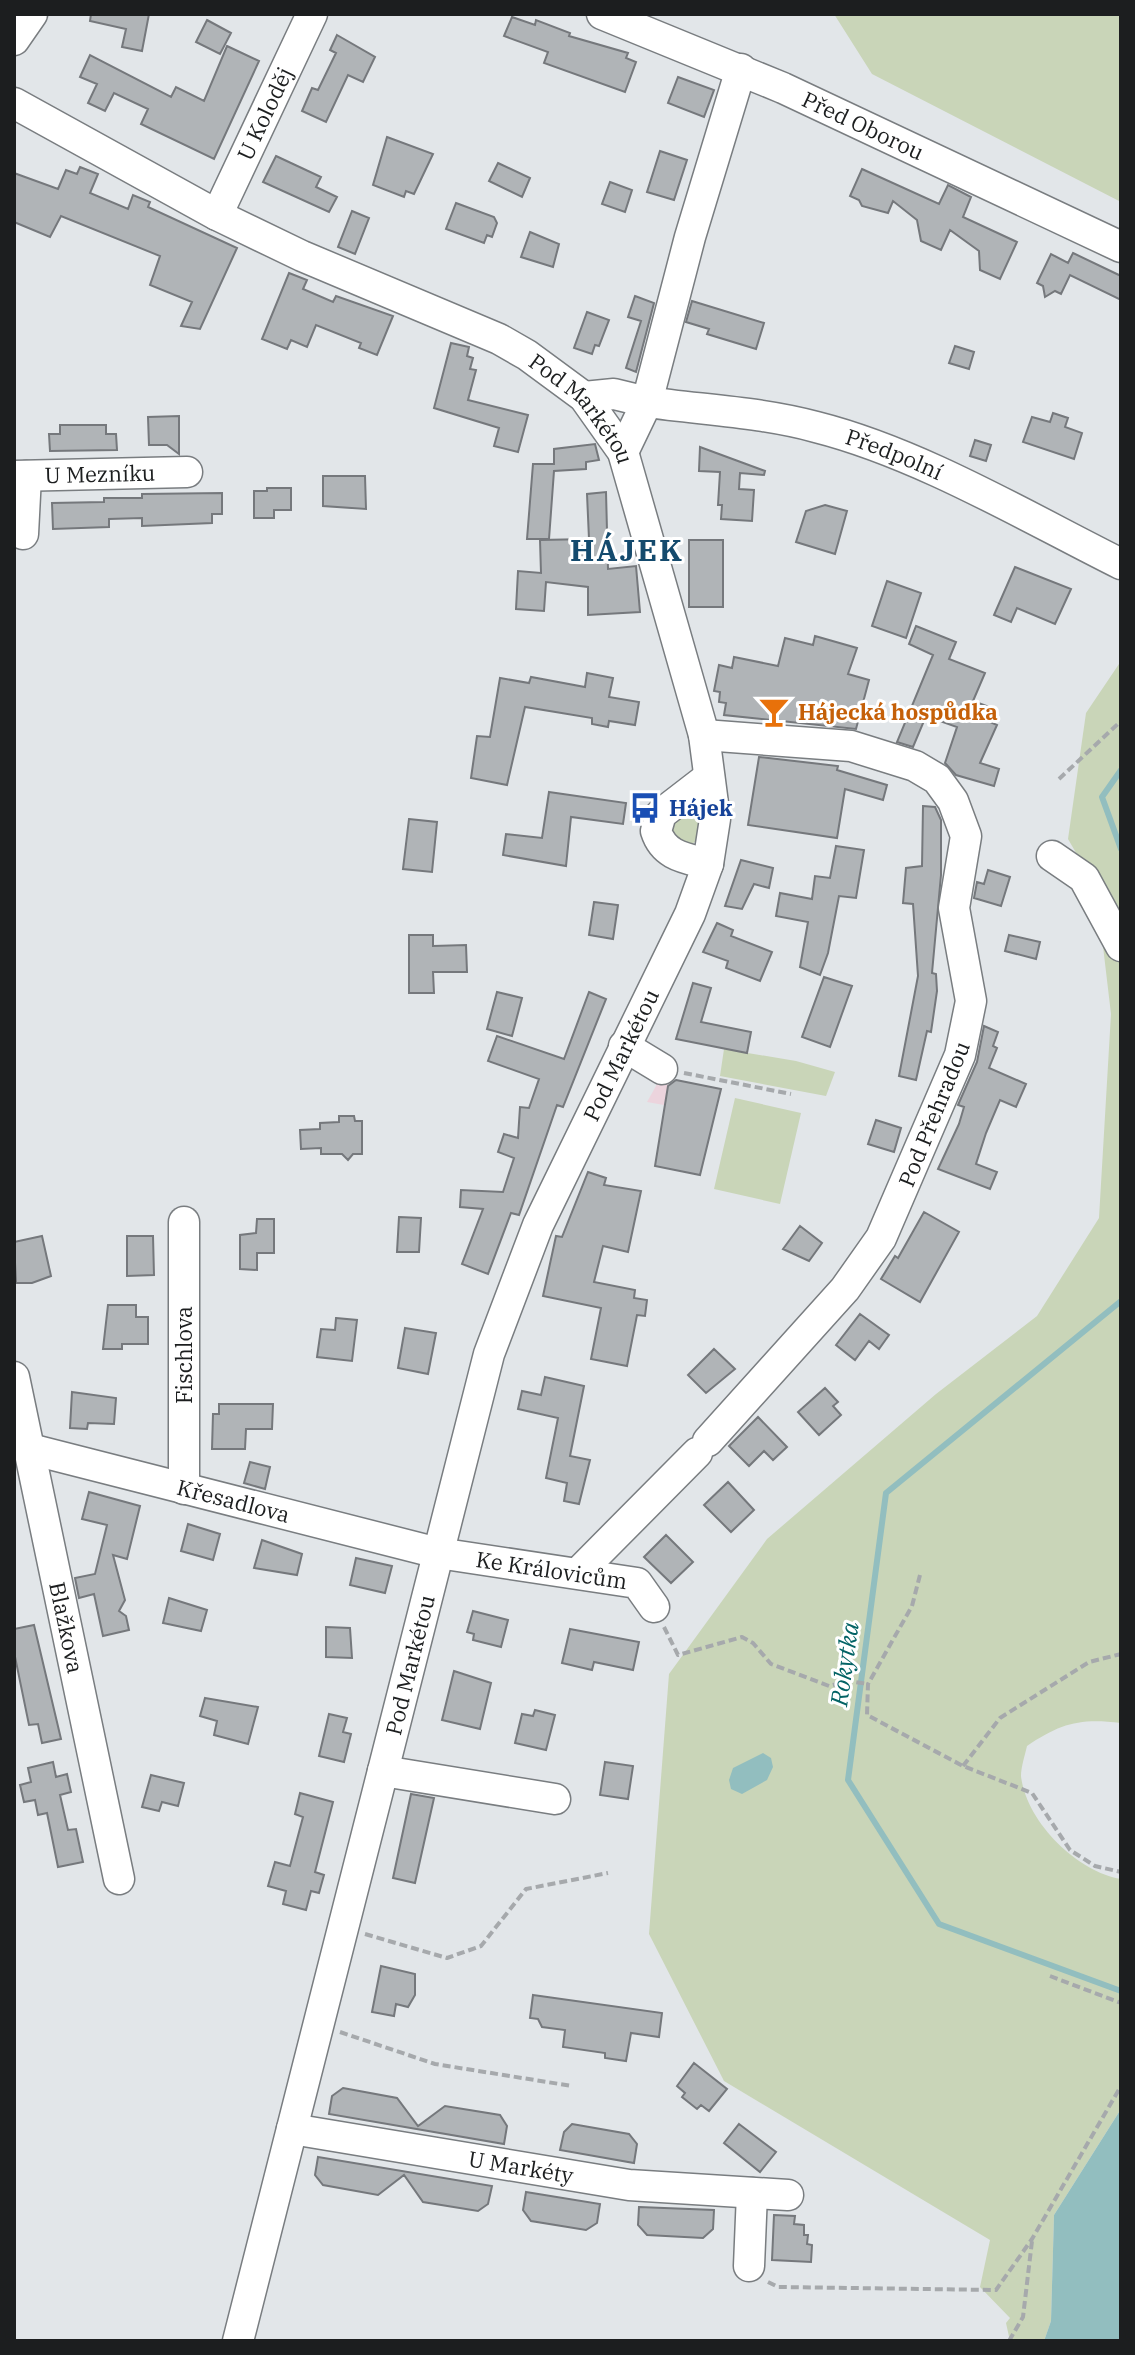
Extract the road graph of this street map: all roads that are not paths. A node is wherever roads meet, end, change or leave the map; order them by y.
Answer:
1 (32, 14) edge
2 (312, 14) edge
3 (602, 14) edge
4 (14, 40) edge
5 (741, 69) junction
6 (14, 103) edge
7 (217, 215) junction
8 (1121, 247) edge
9 (584, 397) junction
10 (647, 402) junction
11 (623, 452) junction
12 (187, 472) dead end
13 (20, 476) edge
14 (23, 534) dead end
15 (1121, 564) edge
16 (704, 735) junction
17 (709, 777) junction
18 (1052, 856) dead end
19 (708, 864) junction
20 (1121, 946) edge
21 (624, 1046) junction
22 (662, 1069) road end
23 (184, 1222) dead end
24 (14, 1377) edge
25 (30, 1449) junction
26 (184, 1489) junction
27 (438, 1553) junction
28 (578, 1573) junction
29 (654, 1607) road end
30 (383, 1771) junction
31 (555, 1799) dead end
32 (119, 1879) dead end
33 (292, 2129) junction
34 (752, 2193) junction
35 (788, 2195) dead end
36 (749, 2266) road end
37 (238, 2341) edge

1 - 4 street
2 - 7 street, U Koloděj
3 - 5 street, Před Oborou
5 - 8 street, Před Oborou
5 - 10 street
6 - 7 street, Pod Markétou
7 - 9 street, Pod Markétou
9 - 10 street, Předpolní
9 - 11 street, Pod Markétou
10 - 11 street
10 - 15 street, Předpolní
11 - 16 street, Pod Markétou
12 - 13 street, U Mezníku
13 - 14 street
16 - 17 street, Pod Markétou
16 - 28 street, Pod Přehradou
17 - 19 street, Pod Markétou
17 - 19 street
18 - 20 street
19 - 21 street, Pod Markétou
21 - 22 street
21 - 27 street, Pod Markétou
23 - 26 street, Fischlova
24 - 25 street, Blažkova
25 - 26 street, Křesadlova
25 - 32 street, Blažkova
26 - 27 street, Křesadlova
27 - 28 street, Ke Královicům
27 - 30 street, Pod Markétou
28 - 29 street, Ke Královicům
30 - 31 street
30 - 33 street, Pod Markétou
33 - 34 street, U Markéty
33 - 37 street, Pod Markétou
34 - 35 street, U Markéty
34 - 36 street

